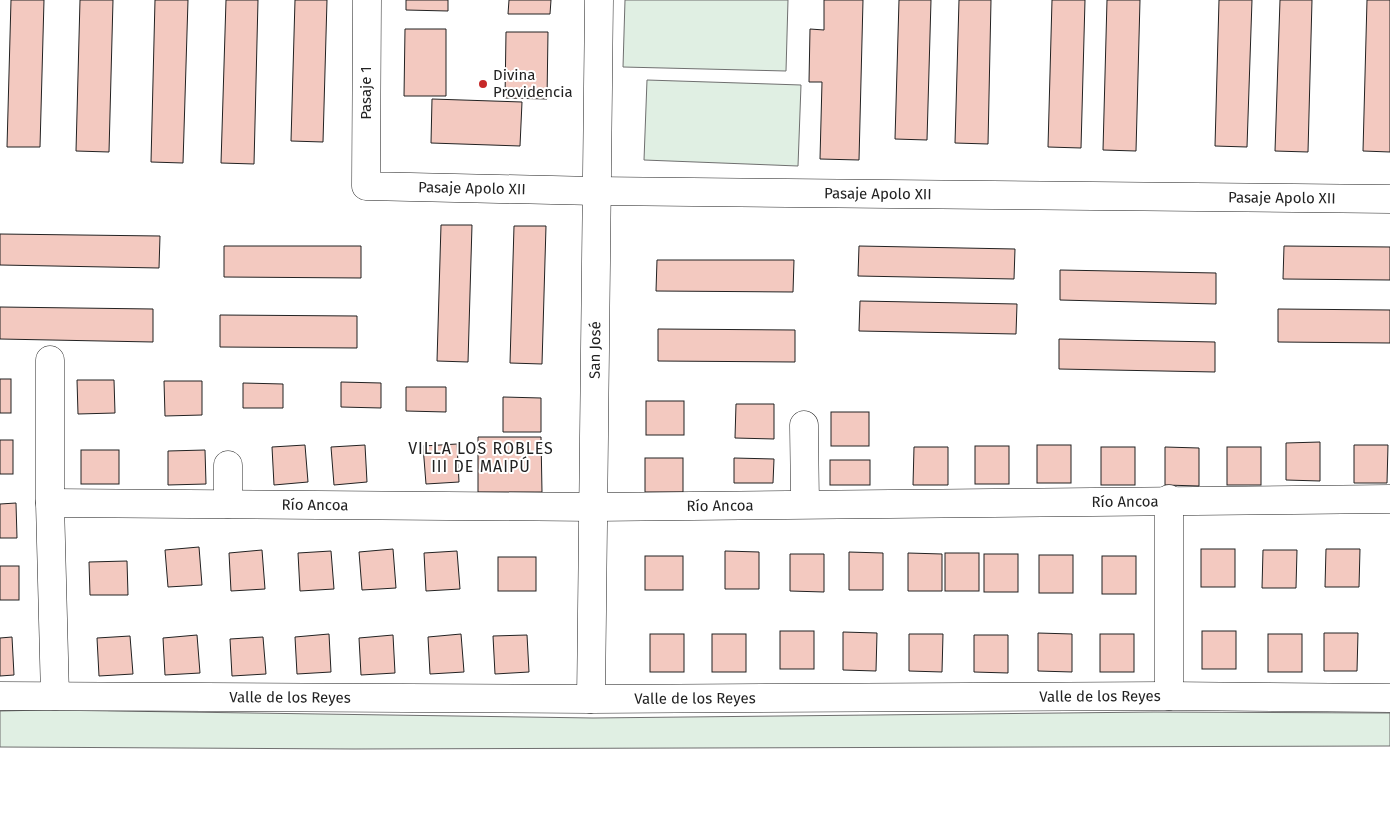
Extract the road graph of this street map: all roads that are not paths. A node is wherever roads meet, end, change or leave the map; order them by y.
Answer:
1 (367, 0) edge
2 (599, 0) edge
3 (366, 186) joint
4 (596, 191) junction
5 (1390, 199) edge
6 (50, 360) dead end
7 (804, 425) dead end
8 (228, 465) dead end
9 (1390, 498) edge
10 (1169, 499) junction
11 (50, 503) junction
12 (228, 504) junction
13 (805, 504) junction
14 (594, 507) junction
15 (0, 696) edge
16 (55, 696) junction
17 (1169, 696) junction
18 (1390, 698) edge
19 (591, 699) junction

1 - 3 street, Pasaje 1
2 - 4 street, San José
3 - 4 street, Pasaje Apolo XII
4 - 5 street, Pasaje Apolo XII
4 - 14 street, San José
6 - 11 street
7 - 13 street
8 - 12 street
9 - 10 street, Río Ancoa
10 - 13 street, Río Ancoa
10 - 17 street
11 - 12 street, Río Ancoa
11 - 16 street
12 - 14 street, Río Ancoa
13 - 14 street, Río Ancoa
14 - 19 street, San José
15 - 16 street, Valle de los Reyes
16 - 19 street, Valle de los Reyes
17 - 18 street, Valle de los Reyes
17 - 19 street, Valle de los Reyes

